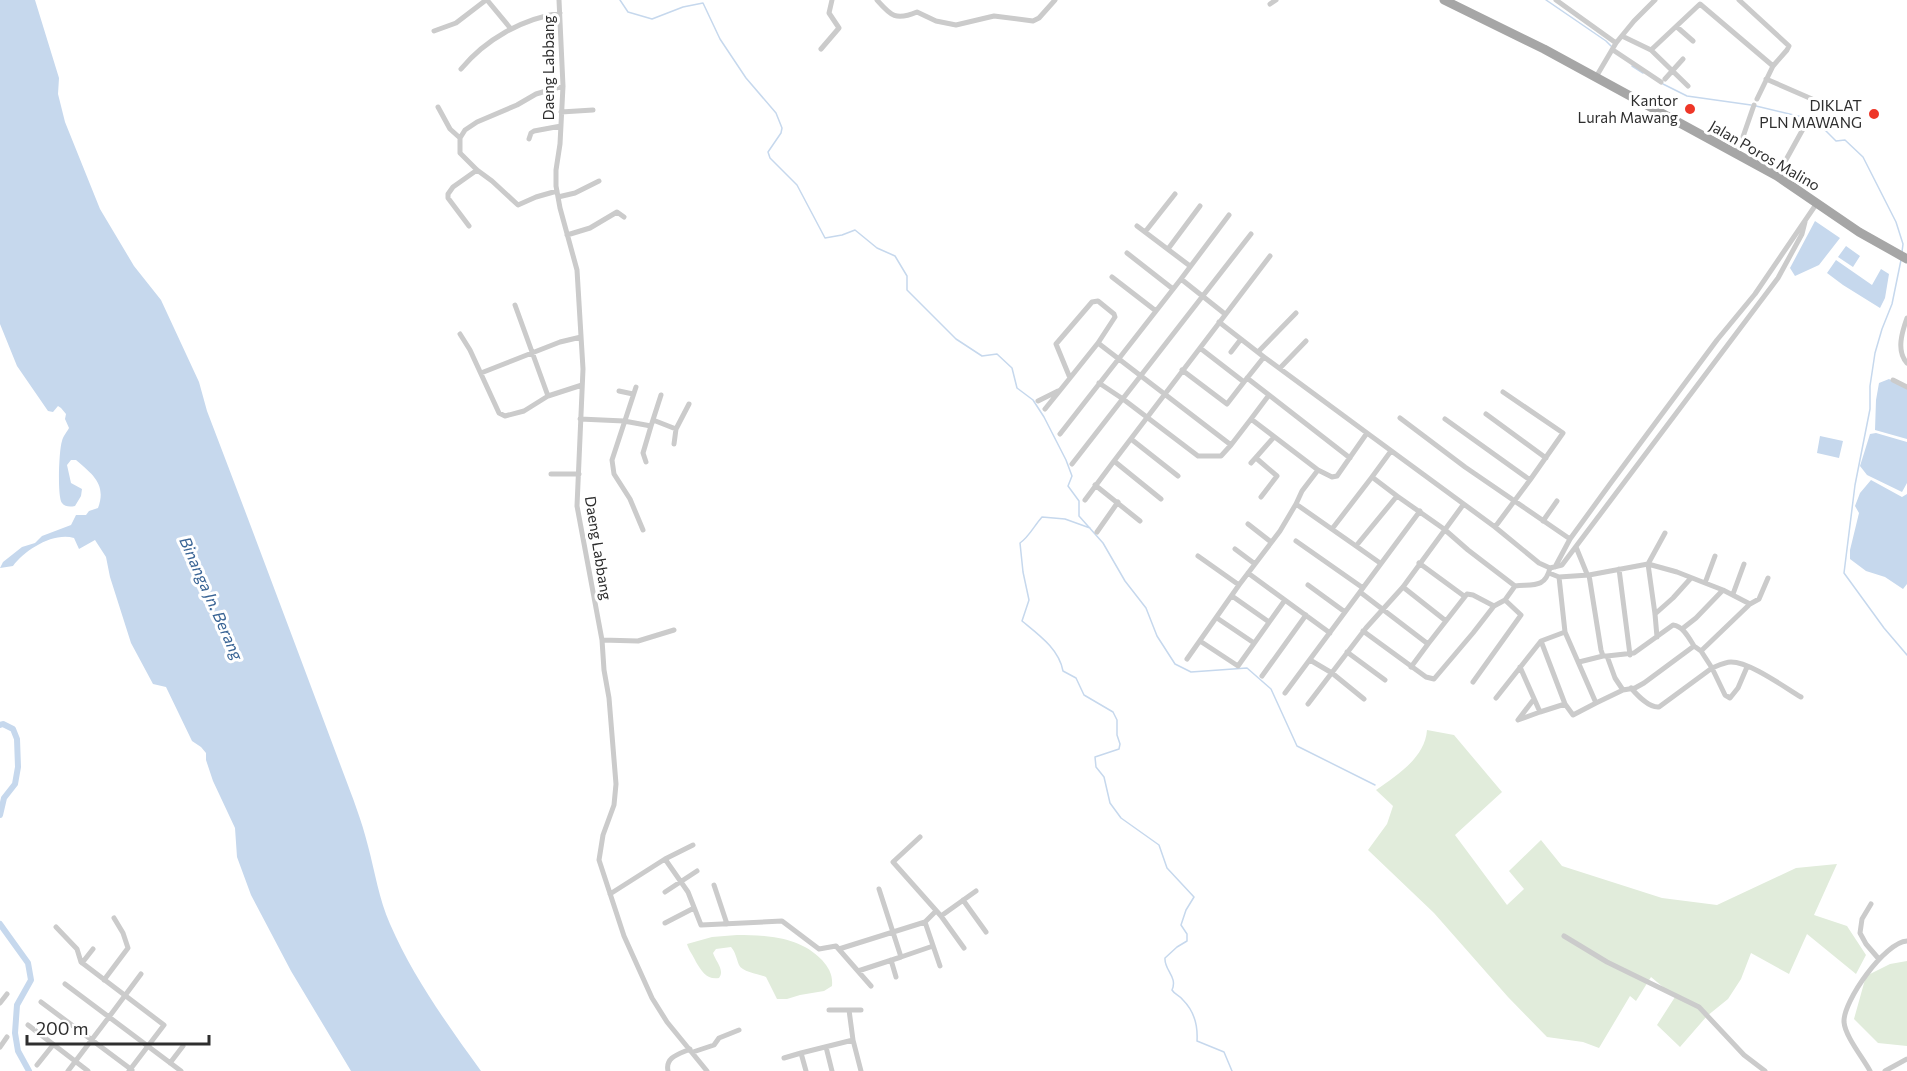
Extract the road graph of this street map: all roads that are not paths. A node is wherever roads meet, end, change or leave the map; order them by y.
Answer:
1 (487, 0) edge
2 (559, 0) edge
3 (832, 0) edge
4 (877, 0) edge
5 (1055, 0) edge
6 (1444, 0) edge
7 (1556, 0) edge
8 (1655, 0) edge
9 (1739, 0) edge
10 (1701, 2) edge
11 (560, 13) junction
12 (1677, 27) junction
13 (511, 29) junction
14 (434, 31) dead end
15 (1622, 36) junction
16 (1693, 41) dead end
17 (1614, 47) junction
18 (821, 50) dead end
19 (1652, 50) junction
20 (1683, 59) dead end
21 (1773, 66) junction
22 (461, 69) dead end
23 (1672, 70) junction
24 (1596, 77) junction
25 (1766, 79) junction
26 (563, 86) junction
27 (1688, 86) dead end
28 (1828, 106) dead end
29 (438, 107) dead end
30 (593, 110) dead end
31 (561, 112) junction
32 (1808, 120) dead end
33 (561, 126) junction
34 (460, 138) junction
35 (529, 139) dead end
36 (1737, 156) junction
37 (477, 170) junction
38 (1776, 176) junction
39 (599, 181) dead end
40 (557, 194) junction
41 (1175, 194) dead end
42 (1817, 203) junction
43 (1200, 206) dead end
44 (1229, 215) dead end
45 (624, 217) dead end
46 (1806, 222) junction
47 (469, 226) dead end
48 (1137, 226) dead end
49 (1145, 232) junction
50 (1251, 234) dead end
51 (567, 235) junction
52 (1168, 249) junction
53 (1127, 253) dead end
54 (1270, 256) dead end
55 (1907, 259) edge
56 (1190, 266) junction
57 (1112, 277) dead end
58 (1181, 279) junction
59 (1173, 289) junction
60 (1203, 297) junction
61 (515, 305) dead end
62 (1156, 311) junction
63 (1225, 314) junction
64 (1296, 314) dead end
65 (1907, 318) edge
66 (1219, 322) junction
67 (460, 334) dead end
68 (581, 337) junction
69 (1241, 339) junction
70 (1306, 341) dead end
71 (1098, 343) junction
72 (1200, 348) junction
73 (1231, 352) dead end
74 (1258, 352) junction
75 (531, 354) junction
76 (1264, 357) junction
77 (1119, 358) junction
78 (1907, 363) edge
79 (1280, 368) junction
80 (1182, 370) junction
81 (481, 373) junction
82 (1141, 375) junction
83 (1070, 378) junction
84 (1246, 380) junction
85 (1893, 380) dead end
86 (1099, 383) junction
87 (582, 385) junction
88 (636, 387) dead end
89 (1907, 387) edge
90 (1061, 390) junction
91 (619, 391) dead end
92 (1503, 392) dead end
93 (1165, 393) junction
94 (633, 394) junction
95 (661, 395) dead end
96 (1269, 395) junction
97 (548, 396) junction
98 (1123, 399) junction
99 (1038, 401) dead end
100 (689, 404) dead end
101 (1045, 409) dead end
102 (1486, 414) dead end
103 (1147, 418) junction
104 (1400, 418) dead end
105 (580, 419) junction
106 (1251, 419) junction
107 (1445, 419) dead end
108 (624, 421) junction
109 (652, 423) junction
110 (676, 429) junction
111 (1367, 433) junction
112 (1060, 434) dead end
113 (1274, 437) junction
114 (1131, 439) junction
115 (674, 444) dead end
116 (1231, 445) junction
117 (1391, 451) junction
118 (1256, 458) junction
119 (1350, 458) junction
120 (1546, 458) junction
121 (1114, 461) junction
122 (646, 462) dead end
123 (1251, 463) dead end
124 (1072, 464) dead end
125 (1318, 470) junction
126 (551, 474) dead end
127 (579, 474) junction
128 (1178, 476) dead end
129 (1372, 477) junction
130 (1530, 480) junction
131 (1095, 485) junction
132 (1397, 496) junction
133 (1261, 497) dead end
134 (1161, 499) dead end
135 (1085, 500) dead end
136 (1514, 501) junction
137 (1557, 501) dead end
138 (1118, 502) junction
139 (1296, 504) junction
140 (1463, 505) junction
141 (1420, 511) junction
142 (1140, 521) dead end
143 (1543, 521) junction
144 (1248, 524) dead end
145 (1495, 527) junction
146 (1332, 529) junction
147 (1444, 529) junction
148 (642, 530) dead end
149 (1097, 532) dead end
150 (1665, 532) dead end
151 (1570, 539) junction
152 (1296, 541) dead end
153 (1271, 542) junction
154 (1356, 546) junction
155 (1576, 547) junction
156 (1235, 549) dead end
157 (1198, 556) dead end
158 (1715, 556) dead end
159 (1380, 563) junction
160 (1419, 563) junction
161 (1255, 564) junction
162 (1647, 564) junction
163 (1744, 564) dead end
164 (1619, 569) junction
165 (1551, 570) junction
166 (1248, 573) junction
167 (1588, 574) junction
168 (1559, 577) junction
169 (1690, 578) junction
170 (1768, 578) dead end
171 (1705, 583) junction
172 (1239, 585) junction
173 (1308, 585) dead end
174 (1515, 586) junction
175 (1403, 587) junction
176 (1361, 590) junction
177 (1723, 590) junction
178 (1733, 594) junction
179 (1232, 596) junction
180 (1464, 596) junction
181 (1285, 600) junction
182 (1504, 600) junction
183 (1750, 604) junction
184 (1494, 606) junction
185 (1384, 609) junction
186 (1345, 612) junction
187 (1306, 615) junction
188 (1655, 615) junction
189 (1216, 618) junction
190 (1446, 621) junction
191 (1269, 622) junction
192 (1682, 629) junction
193 (674, 630) dead end
194 (1363, 631) junction
195 (1565, 632) junction
196 (1330, 633) junction
197 (1657, 637) junction
198 (602, 640) junction
199 (1200, 640) junction
200 (1541, 641) junction
201 (1254, 643) junction
202 (1428, 644) junction
203 (1694, 645) junction
204 (1701, 651) junction
205 (1347, 652) junction
206 (1630, 655) junction
207 (1605, 656) junction
208 (1187, 659) dead end
209 (1310, 660) junction
210 (1579, 662) junction
211 (1411, 667) junction
212 (1520, 667) junction
213 (1747, 667) junction
214 (1712, 668) junction
215 (1332, 673) junction
216 (1262, 676) dead end
217 (1385, 680) dead end
218 (1473, 682) dead end
219 (1631, 688) junction
220 (1623, 690) junction
221 (1285, 693) dead end
222 (1801, 697) dead end
223 (1496, 698) dead end
224 (1364, 699) dead end
225 (1534, 699) junction
226 (1596, 703) junction
227 (1308, 704) dead end
228 (1565, 704) junction
229 (1540, 712) junction
230 (920, 837) dead end
231 (693, 845) dead end
232 (665, 859) junction
233 (697, 871) dead end
234 (681, 882) junction
235 (714, 885) dead end
236 (879, 889) dead end
237 (976, 891) dead end
238 (665, 892) dead end
239 (610, 894) junction
240 (963, 900) junction
241 (1871, 904) dead end
242 (694, 908) junction
243 (938, 914) junction
244 (114, 918) dead end
245 (925, 922) junction
246 (665, 923) dead end
247 (727, 924) junction
248 (56, 927) dead end
249 (893, 931) junction
250 (986, 932) dead end
251 (1564, 936) dead end
252 (1907, 941) edge
253 (933, 946) junction
254 (964, 948) dead end
255 (93, 949) dead end
256 (839, 949) junction
257 (902, 957) junction
258 (1878, 958) junction
259 (891, 960) junction
260 (82, 963) junction
261 (940, 966) dead end
262 (858, 971) junction
263 (141, 974) dead end
264 (896, 977) dead end
265 (104, 980) junction
266 (65, 984) dead end
267 (871, 986) dead end
268 (7, 994) dead end
269 (125, 996) junction
270 (41, 1002) dead end
271 (0, 1003) edge
272 (829, 1010) dead end
273 (849, 1010) junction
274 (861, 1010) dead end
275 (109, 1017) junction
276 (27, 1026) dead end
277 (739, 1030) dead end
278 (7, 1037) dead end
279 (91, 1040) junction
280 (853, 1040) junction
281 (53, 1045) junction
282 (148, 1046) junction
283 (183, 1046) dead end
284 (0, 1047) edge
285 (826, 1047) junction
286 (692, 1051) junction
287 (801, 1053) junction
288 (784, 1058) dead end
289 (1907, 1059) edge
290 (75, 1061) junction
291 (170, 1063) junction
292 (37, 1065) dead end
293 (131, 1070) edge
294 (68, 1071) edge
295 (88, 1071) edge
296 (181, 1071) edge
297 (668, 1071) edge
298 (707, 1071) edge
299 (806, 1071) edge
300 (832, 1071) edge
301 (861, 1071) edge
302 (1765, 1071) edge
303 (1870, 1071) edge
304 (1885, 1071) edge

1 - 13 street
1 - 14 street
2 - 11 street, Daeng Labbang
3 - 18 street
4 - 5 street
6 - 24 main road, Jalan Poros Malino
7 - 17 street
8 - 15 street
9 - 21 street
10 - 12 street
10 - 21 street
11 - 13 street
11 - 26 street, Daeng Labbang
12 - 16 street
12 - 19 street
13 - 22 street
15 - 17 street
15 - 19 street
17 - 23 street
17 - 24 street
19 - 23 street
20 - 23 street
21 - 25 street
23 - 27 street
24 - 36 main road, Jalan Poros Malino
25 - 28 street
25 - 36 street
26 - 31 street, Daeng Labbang
26 - 34 street
29 - 34 street
30 - 31 street
31 - 33 street, Daeng Labbang
32 - 38 street
33 - 35 street
33 - 40 street, Daeng Labbang
34 - 37 street
36 - 38 main road, Jalan Poros Malino
37 - 40 street
37 - 47 street
38 - 42 main road, Jalan Poros Malino
39 - 40 street
40 - 51 street, Daeng Labbang
41 - 49 street
42 - 46 street
42 - 55 main road, Jalan Poros Malino
43 - 52 street
44 - 56 street
45 - 51 street
46 - 151 street
46 - 155 street
48 - 49 street
49 - 52 street
50 - 60 street
51 - 68 street, Daeng Labbang
52 - 56 street
53 - 59 street
54 - 63 street
56 - 58 street
57 - 62 street
58 - 59 street
58 - 60 street
59 - 62 street
60 - 63 street
60 - 82 street
61 - 75 street
62 - 77 street
63 - 66 street
64 - 74 street
65 - 78 street
66 - 69 street
66 - 72 street
67 - 81 street
68 - 75 street
68 - 87 street, Daeng Labbang
69 - 73 street
69 - 74 street
70 - 79 street
71 - 77 street
71 - 83 street
71 - 83 street
72 - 80 street
72 - 84 street
74 - 76 street
75 - 81 street
75 - 97 street
76 - 79 street
76 - 84 street
77 - 82 street
77 - 86 street
79 - 111 street
80 - 84 street
80 - 93 street
81 - 97 street
82 - 93 street
82 - 98 street
83 - 90 street
84 - 96 street
85 - 89 street
86 - 98 street
86 - 112 street
87 - 97 street
87 - 105 street, Daeng Labbang
88 - 94 street
90 - 99 street
90 - 101 street
91 - 94 street
92 - 120 street
93 - 103 street
93 - 116 street
94 - 108 street
95 - 109 street
96 - 106 street
96 - 119 street
98 - 103 street
98 - 124 street
100 - 110 street
102 - 120 street
103 - 114 street
103 - 116 street
104 - 136 street
105 - 108 street
105 - 127 street, Daeng Labbang
106 - 113 street
106 - 116 street
107 - 130 street
108 - 109 street
108 - 148 street
109 - 110 street
109 - 122 street
110 - 115 street
111 - 117 street
111 - 119 street
113 - 118 street
113 - 125 street
114 - 121 street
114 - 128 street
117 - 129 street
117 - 140 street
118 - 123 street
118 - 133 street
119 - 125 street
120 - 130 street
121 - 131 street
121 - 134 street
125 - 139 street
126 - 127 street
127 - 198 street, Daeng Labbang
129 - 132 street
129 - 146 street
130 - 136 street
131 - 135 street
131 - 138 street
132 - 141 street
132 - 154 street
136 - 143 street
136 - 145 street
137 - 143 street
138 - 142 street
138 - 149 street
139 - 146 street
139 - 153 street
140 - 145 street
140 - 147 street
141 - 147 street
141 - 159 street
143 - 151 street
144 - 153 street
145 - 165 street
146 - 154 street
147 - 160 street
147 - 174 street
150 - 162 street
151 - 165 street
152 - 176 street
153 - 161 street
154 - 159 street
155 - 165 street
155 - 167 street
156 - 161 street
157 - 172 street
158 - 171 street
159 - 176 street
160 - 175 street
160 - 180 street
161 - 166 street
162 - 164 street
162 - 169 street
162 - 188 street
163 - 178 street
164 - 167 street
164 - 206 street
165 - 168 street
165 - 174 street
166 - 172 street
166 - 181 street
167 - 168 street
167 - 207 street
168 - 195 street
169 - 171 street
169 - 188 street
170 - 183 street
171 - 177 street
172 - 179 street
173 - 186 street
174 - 182 street
175 - 185 street
175 - 190 street
176 - 185 street
176 - 186 street
177 - 178 street
177 - 192 street
178 - 183 street
179 - 189 street
179 - 191 street
180 - 184 street
180 - 190 street
181 - 187 street
181 - 191 street
182 - 184 street
182 - 218 street
183 - 204 street
184 - 211 street
185 - 194 street
185 - 202 street
186 - 196 street
187 - 196 street
187 - 216 street
188 - 197 street
189 - 199 street
189 - 201 street
190 - 202 street
191 - 201 street
192 - 197 street
192 - 203 street
193 - 198 street
194 - 205 street
194 - 211 street
195 - 200 street
195 - 210 street
196 - 209 street
197 - 206 street
198 - 239 street, Daeng Labbang
199 - 201 street
199 - 208 street
200 - 212 street
200 - 228 street
202 - 211 street
203 - 204 street
203 - 219 street
204 - 214 street
205 - 215 street
205 - 217 street
206 - 207 street
207 - 210 street
207 - 220 street
209 - 215 street
209 - 221 street
210 - 226 street
212 - 223 street
212 - 225 street
213 - 214 street
213 - 214 street
213 - 222 street
214 - 219 street
215 - 224 street
215 - 227 street
219 - 220 street
220 - 226 street
225 - 229 street
225 - 229 street
226 - 228 street
228 - 229 street
230 - 243 street
231 - 232 street
232 - 234 street
232 - 239 street
233 - 234 street
234 - 238 street
234 - 242 street
235 - 247 street
236 - 249 street
237 - 240 street
239 - 286 street, Daeng Labbang
240 - 243 street
240 - 250 street
241 - 258 street
242 - 246 street
242 - 247 street
243 - 245 street
243 - 254 street
244 - 265 street
245 - 249 street
245 - 253 street
247 - 256 street
248 - 260 street
249 - 256 street
249 - 257 street
251 - 302 street
252 - 258 street
253 - 257 street
253 - 261 street
255 - 260 street
256 - 262 street
257 - 259 street
258 - 303 street
259 - 262 street
259 - 264 street
260 - 265 street
262 - 267 street
263 - 269 street
265 - 269 street
266 - 275 street
268 - 271 street
269 - 275 street
269 - 282 street
270 - 279 street
272 - 273 street
273 - 274 street
273 - 280 street
275 - 279 street
275 - 282 street
276 - 281 street
277 - 286 street
278 - 284 street
279 - 290 street
279 - 293 street
280 - 285 street
280 - 301 street
281 - 290 street
281 - 292 street
282 - 291 street
282 - 293 street
283 - 291 street
285 - 287 street
285 - 300 street
286 - 297 street
286 - 298 street, Daeng Labbang
287 - 288 street
287 - 299 street
289 - 304 street
290 - 294 street
290 - 295 street
291 - 296 street

